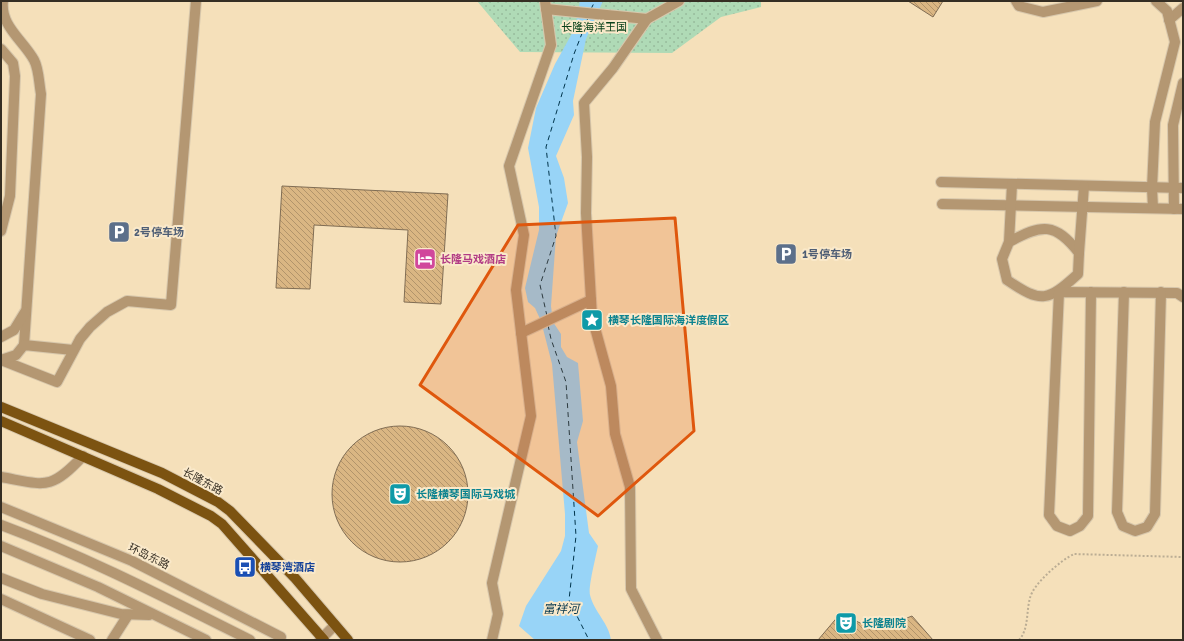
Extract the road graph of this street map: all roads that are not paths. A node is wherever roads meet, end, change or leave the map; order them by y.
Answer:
1 (3, 1) edge
2 (196, 1) edge
3 (679, 1) edge
4 (1016, 1) edge
5 (1097, 1) edge
6 (1156, 1) edge
7 (546, 5) edge
8 (1183, 8) edge
9 (647, 19) junction
10 (1169, 20) junction
11 (1, 49) edge
12 (1183, 83) edge
13 (941, 182) dead end
14 (1012, 184) junction
15 (1084, 186) junction
16 (1152, 188) junction
17 (1179, 188) edge
18 (942, 204) dead end
19 (1011, 205) junction
20 (1083, 207) junction
21 (1153, 208) junction
22 (1178, 209) edge
23 (1, 231) edge
24 (1009, 242) junction
25 (1079, 253) junction
26 (1059, 292) junction
27 (1091, 292) junction
28 (1124, 292) junction
29 (1162, 292) junction
30 (1183, 298) edge
31 (591, 300) junction
32 (26, 308) junction
33 (521, 334) junction
34 (1, 337) edge
35 (24, 345) junction
36 (73, 350) junction
37 (1, 360) edge
38 (1, 407) edge
39 (1, 421) edge
40 (83, 456) junction
41 (1, 477) edge
42 (1, 507) edge
43 (1, 525) edge
44 (1, 546) edge
45 (1, 578) edge
46 (1, 599) edge
47 (128, 615) junction
48 (163, 618) junction
49 (335, 625) junction
50 (281, 637) dead end
51 (322, 639) edge
52 (90, 640) edge
53 (112, 640) edge
54 (206, 640) edge
55 (250, 640) edge
56 (348, 640) edge
57 (492, 640) edge
58 (657, 640) edge

1 - 32 street
2 - 36 street
3 - 9 street
4 - 5 street
6 - 10 street
7 - 9 street
7 - 33 street
8 - 10 street
9 - 31 street
10 - 16 street
11 - 23 street
12 - 17 street
13 - 14 street
14 - 15 street
14 - 19 street
15 - 16 street
15 - 20 street
16 - 17 street
16 - 21 street
17 - 22 street
18 - 19 street
19 - 20 street
19 - 24 street
20 - 21 street
20 - 25 street
21 - 22 street
24 - 25 street
24 - 26 street
25 - 26 street
26 - 27 street
26 - 27 street
27 - 28 street
28 - 29 street
28 - 29 street
29 - 30 street
31 - 33 street
31 - 58 street
32 - 34 street
32 - 35 street
33 - 57 street
35 - 36 street
35 - 37 street
36 - 37 street
38 - 49 main road, 长隆东路
39 - 40 main road
40 - 41 street
40 - 51 main road
42 - 50 street, 环岛东路
43 - 55 street
44 - 48 street
45 - 47 street
46 - 52 street
47 - 48 street
47 - 53 street
48 - 54 street
49 - 51 street
49 - 56 main road, 长隆东路

